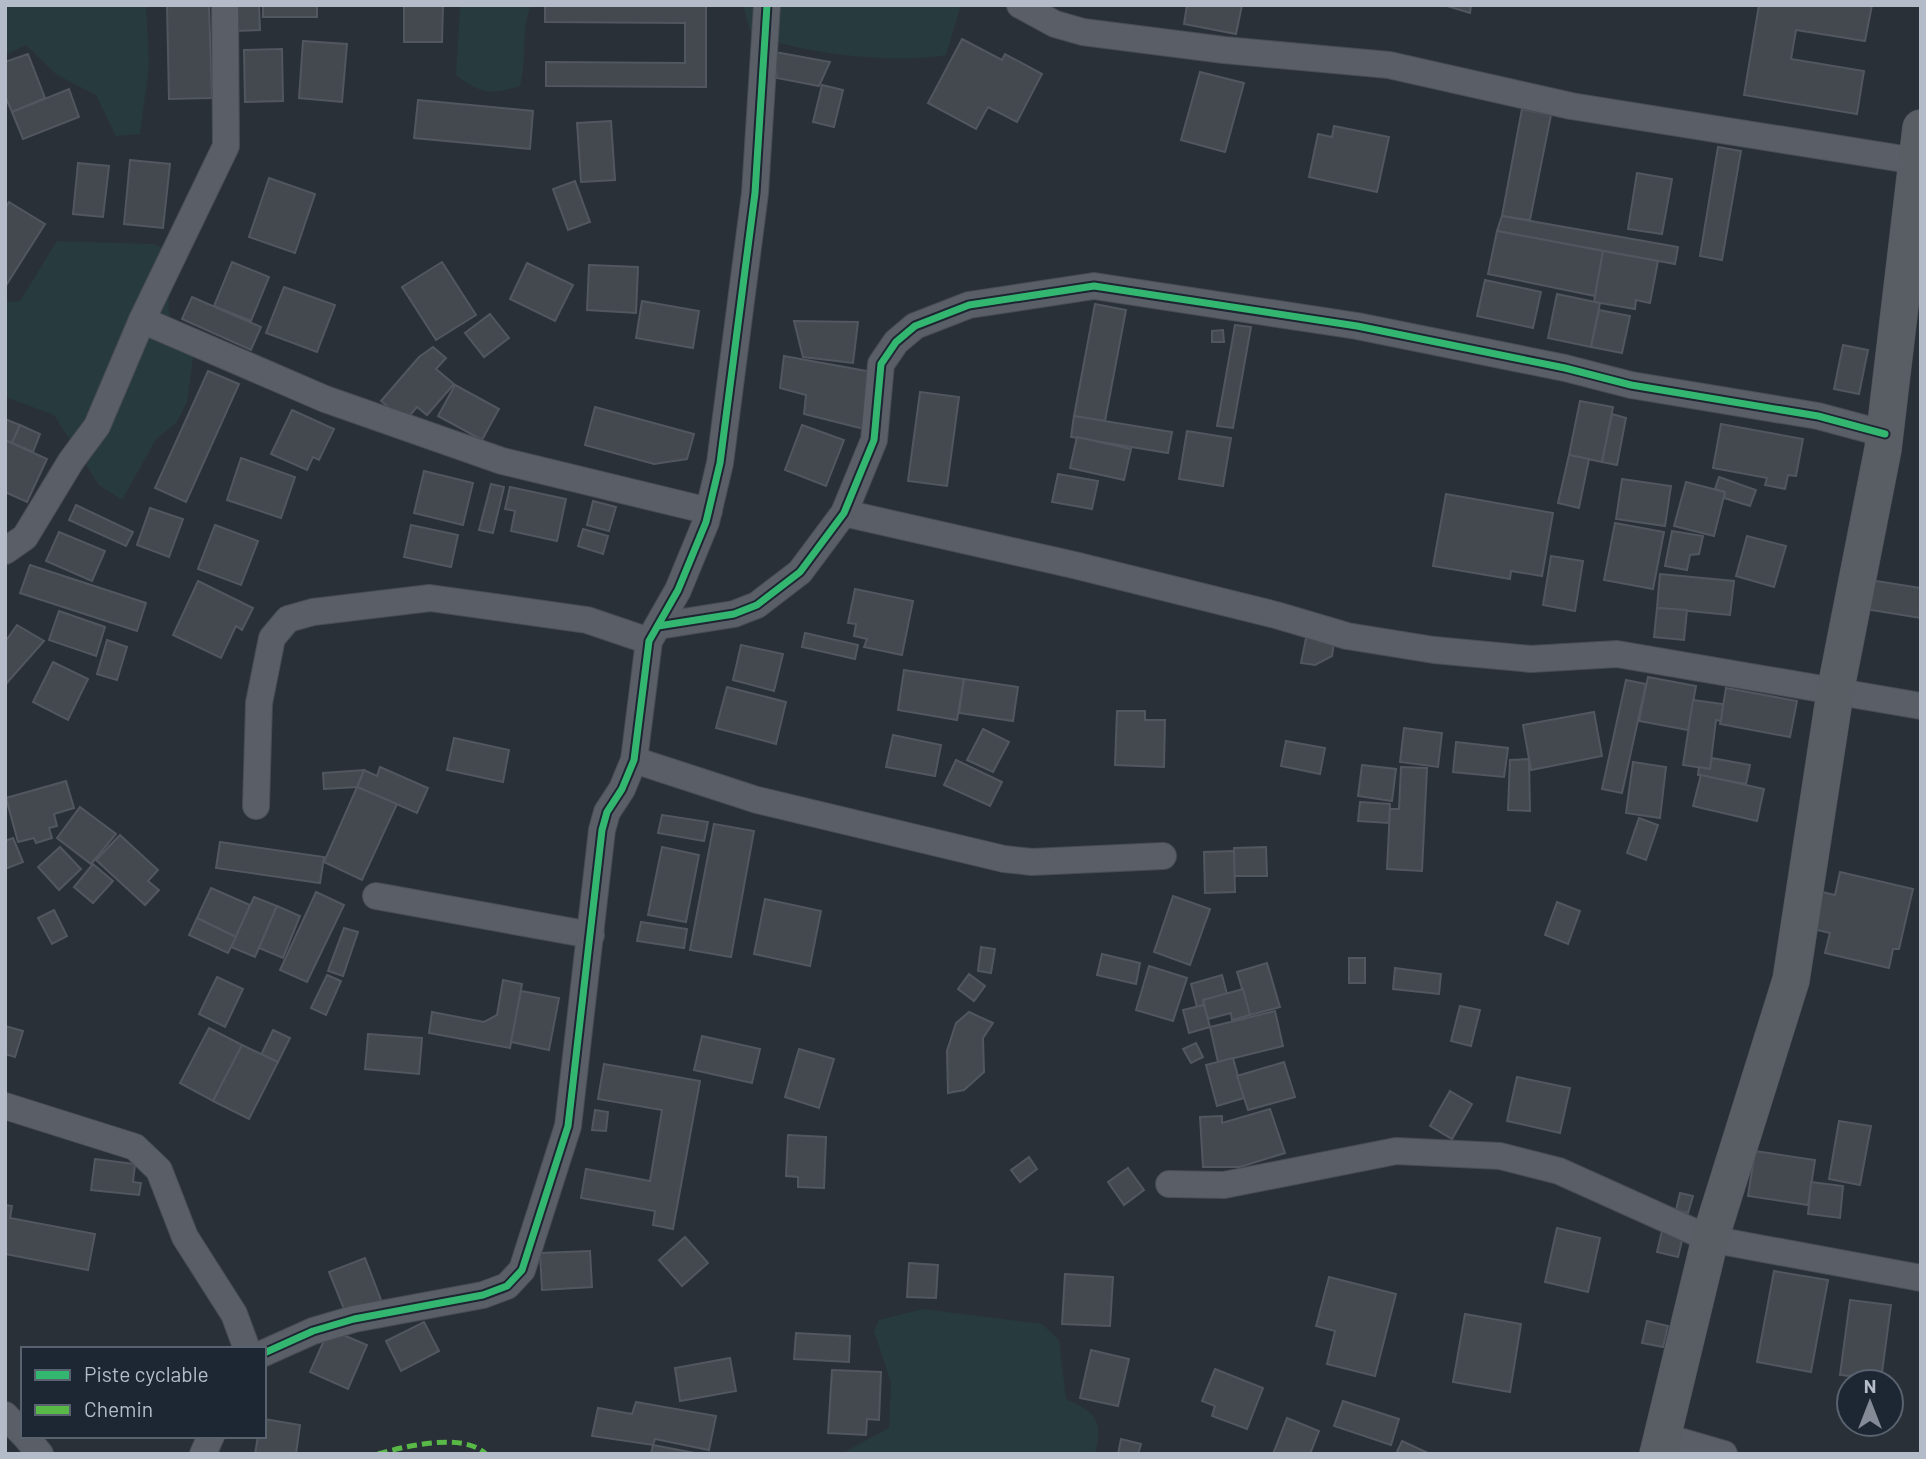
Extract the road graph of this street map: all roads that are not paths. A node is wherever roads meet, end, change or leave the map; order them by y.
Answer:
1 (225, 5) edge
2 (767, 5) edge
3 (1020, 5) edge
4 (1919, 141) edge
5 (142, 320) junction
6 (1885, 434) junction
7 (709, 511) junction
8 (844, 513) junction
9 (5, 551) edge
10 (654, 633) junction
11 (1835, 693) junction
12 (1921, 706) edge
13 (634, 760) junction
14 (256, 806) dead end
15 (1163, 856) dead end
16 (376, 896) dead end
17 (591, 934) junction
18 (5, 1106) edge
19 (1169, 1184) dead end
20 (1710, 1239) junction
21 (1921, 1278) edge
22 (246, 1347) edge
23 (266, 1352) edge
24 (5, 1415) edge
25 (21, 1432) edge
26 (27, 1438) edge
27 (210, 1438) edge
28 (1660, 1445) edge
29 (40, 1454) edge
30 (203, 1454) edge
31 (1724, 1454) edge

1 - 5 street
2 - 7 street
3 - 4 street
4 - 6 street
5 - 7 street
5 - 9 street
6 - 8 street
6 - 11 street
7 - 10 street
8 - 10 street
8 - 11 street
10 - 13 street
10 - 14 street
11 - 12 street
11 - 20 street
13 - 15 street
13 - 17 street
16 - 17 street
17 - 23 street
18 - 22 street
19 - 20 street
20 - 21 street
20 - 28 street
24 - 25 street
26 - 29 street
27 - 30 street
28 - 31 street

